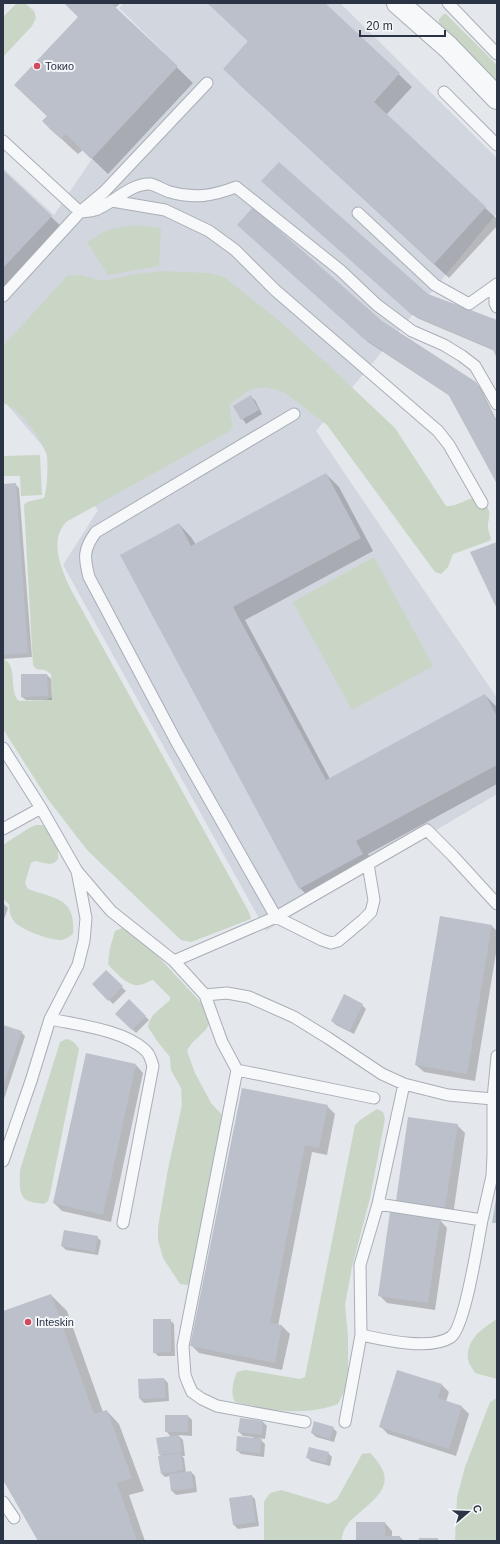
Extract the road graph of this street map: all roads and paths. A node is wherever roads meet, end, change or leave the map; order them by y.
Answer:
1 (398, 3) edge
2 (448, 3) edge
3 (497, 54) edge
4 (208, 83) dead end
5 (444, 92) dead end
6 (497, 98) edge
7 (3, 141) edge
8 (497, 145) edge
9 (112, 201) junction
10 (80, 212) junction
11 (358, 213) dead end
12 (497, 284) edge
13 (497, 290) edge
14 (3, 296) edge
15 (497, 307) edge
16 (497, 404) edge
17 (294, 414) dead end
18 (482, 503) dead end
19 (3, 748) edge
20 (41, 808) junction
21 (3, 829) edge
22 (368, 864) junction
23 (76, 871) junction
24 (497, 904) edge
25 (276, 918) junction
26 (174, 961) junction
27 (205, 995) junction
28 (50, 1019) junction
29 (497, 1056) edge
30 (237, 1070) junction
31 (404, 1084) junction
32 (374, 1098) dead end
33 (493, 1099) junction
34 (3, 1161) edge
35 (378, 1204) junction
36 (482, 1220) junction
37 (123, 1223) dead end
38 (361, 1335) junction
39 (305, 1422) dead end
40 (345, 1422) dead end
41 (3, 1502) edge
42 (14, 1518) dead end

1 - 6 street
2 - 3 lane
4 - 10 lane
5 - 8 lane
7 - 10 lane
9 - 10 lane
9 - 16 lane
9 - 18 lane
10 - 14 lane
11 - 12 lane
13 - 15 lane
17 - 25 lane
19 - 20 lane
20 - 21 lane
20 - 23 lane
22 - 24 lane
22 - 25 lane
22 - 25 lane
23 - 26 lane
23 - 28 lane
25 - 26 lane
26 - 27 lane
27 - 30 lane
27 - 31 lane
28 - 34 lane
28 - 37 lane
29 - 33 lane
30 - 32 lane
30 - 39 lane
31 - 33 lane
31 - 35 lane
33 - 36 lane
35 - 36 lane
35 - 38 lane
36 - 38 lane
38 - 40 lane
41 - 42 lane

